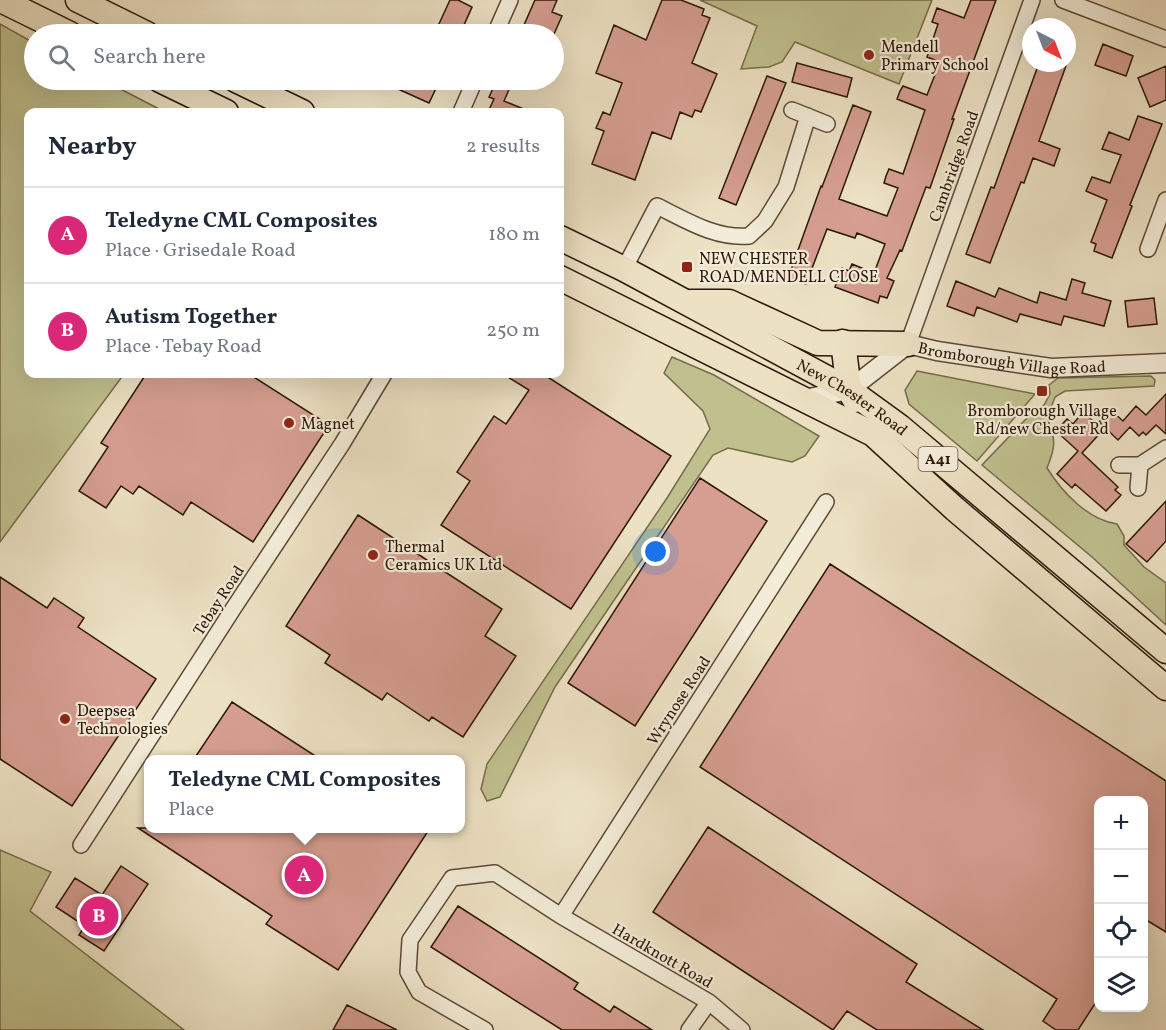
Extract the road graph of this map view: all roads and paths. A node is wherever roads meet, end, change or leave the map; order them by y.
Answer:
1 (1, 0) edge
2 (78, 0) edge
3 (510, 0) edge
4 (1032, 0) edge
5 (1063, 0) edge
6 (50, 24) edge
7 (127, 24) edge
8 (499, 24) edge
9 (1166, 39) edge
10 (181, 90) edge
11 (257, 90) edge
12 (470, 90) edge
13 (218, 108) edge
14 (294, 108) edge
15 (462, 108) edge
16 (792, 110) dead end
17 (808, 116) junction
18 (827, 124) dead end
19 (1166, 201) edge
20 (564, 240) edge
21 (1148, 249) dead end
22 (624, 269) junction
23 (564, 280) edge
24 (686, 302) junction
25 (843, 342) junction
26 (908, 344) junction
27 (1166, 363) edge
28 (382, 378) edge
29 (849, 390) junction
30 (804, 399) junction
31 (873, 434) junction
32 (1166, 448) edge
33 (1119, 465) dead end
34 (1140, 465) junction
35 (1138, 488) dead end
36 (826, 502) dead end
37 (1072, 572) junction
38 (1166, 651) edge
39 (1166, 660) edge
40 (1166, 688) edge
41 (81, 845) dead end
42 (561, 916) junction
43 (709, 1002) junction
44 (485, 1030) edge
45 (689, 1030) edge
46 (742, 1030) edge

1 - 6 highway
2 - 7 highway
3 - 8 street
4 - 26 street, Cambridge Road
5 - 9 street
10 - 13 highway
11 - 14 highway
12 - 15 street
16 - 17 street
17 - 18 street
17 - 22 street
19 - 21 street
20 - 22 highway, New Chester Road / A41
22 - 24 highway, New Chester Road / A41
23 - 30 highway, New Chester Road / A41
24 - 25 highway
24 - 29 highway, New Chester Road / A41
25 - 26 highway
25 - 29 highway
26 - 27 street, Bromborough Village Road
26 - 29 street, Bromborough Village Road
28 - 41 street, Tebay Road
29 - 30 street, Bromborough Village Road
29 - 31 highway
29 - 37 highway, New Chester Road / A41
30 - 31 highway, New Chester Road / A41
31 - 40 highway, New Chester Road / A41
32 - 34 street
33 - 34 street
34 - 35 street
36 - 42 street, Wrynose Road
37 - 38 highway, New Chester Road / A41
37 - 39 street
42 - 43 street, Hardknott Road
42 - 44 street, Hardknott Road
43 - 45 street
43 - 46 street, Hardknott Road

